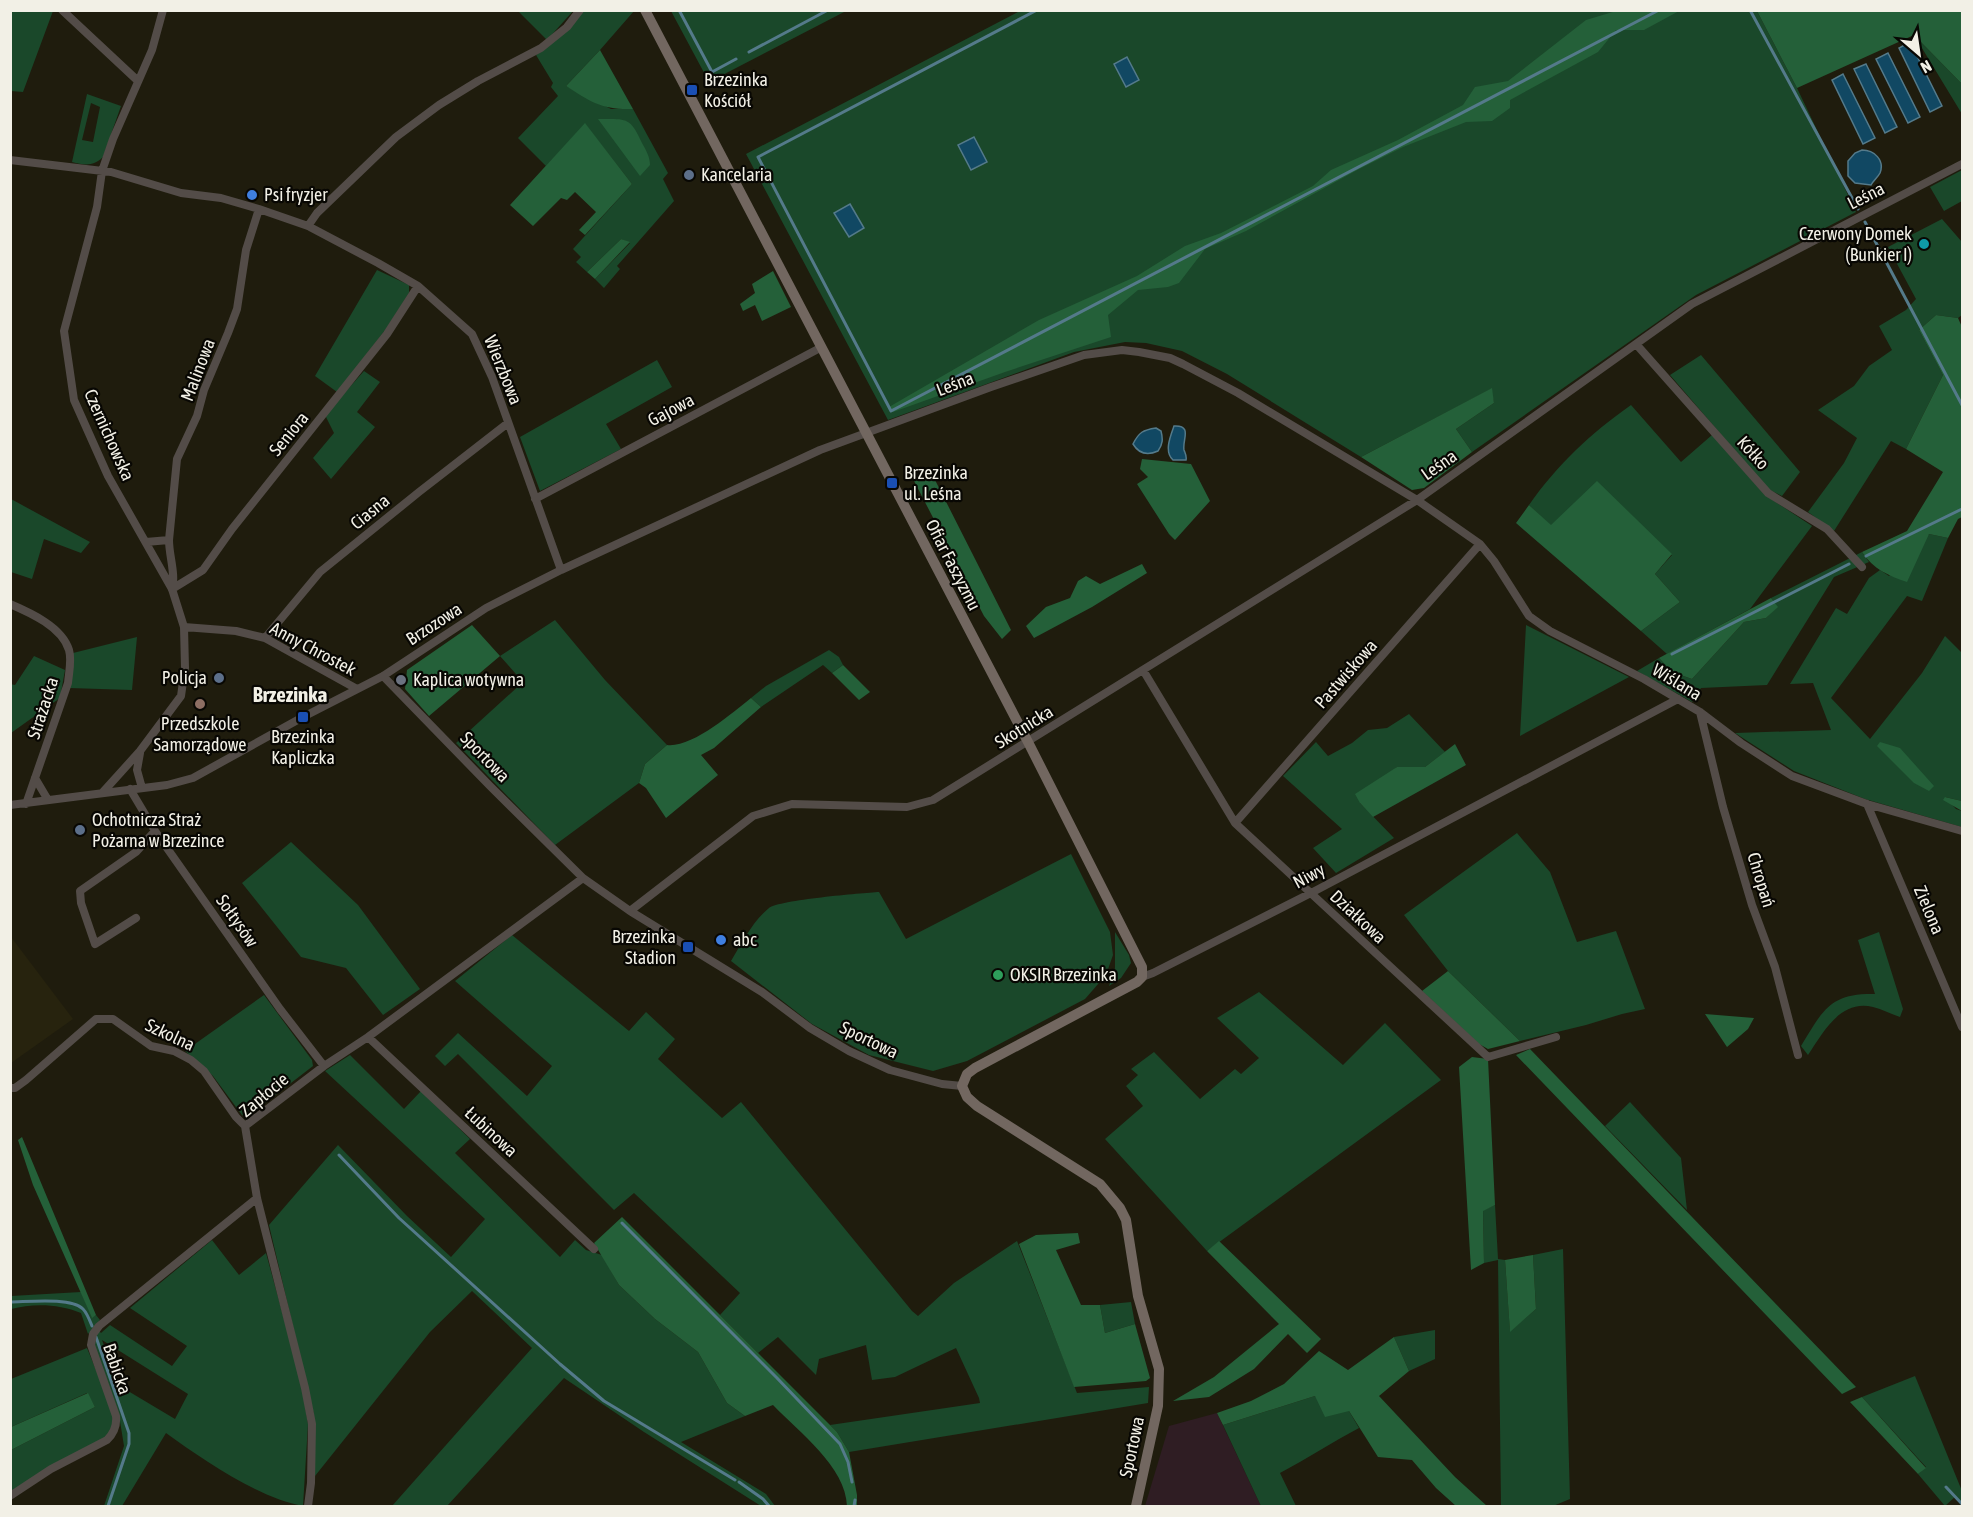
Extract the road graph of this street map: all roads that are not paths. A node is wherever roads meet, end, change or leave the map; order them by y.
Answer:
1 (62, 10) edge
2 (163, 10) edge
3 (580, 10) edge
4 (645, 10) edge
5 (138, 81) junction
6 (10, 160) edge
7 (1962, 164) edge
8 (102, 171) junction
9 (259, 209) junction
10 (308, 226) junction
11 (418, 286) junction
12 (1636, 344) junction
13 (820, 348) junction
14 (508, 423) junction
15 (866, 434) junction
16 (536, 499) junction
17 (1417, 500) junction
18 (169, 540) junction
19 (146, 542) junction
20 (1480, 544) junction
21 (1862, 567) dead end
22 (561, 570) junction
23 (172, 589) junction
24 (10, 604) edge
25 (184, 627) junction
26 (265, 638) junction
27 (1143, 670) junction
28 (383, 676) junction
29 (357, 689) junction
30 (1678, 699) junction
31 (1700, 712) junction
32 (1028, 742) junction
33 (140, 751) junction
34 (35, 778) junction
35 (142, 788) junction
36 (130, 789) junction
37 (103, 792) junction
38 (48, 801) junction
39 (26, 804) junction
40 (1867, 804) junction
41 (10, 805) edge
42 (1235, 824) junction
43 (155, 831) junction
44 (1962, 831) edge
45 (583, 878) junction
46 (1311, 893) junction
47 (630, 911) junction
48 (136, 918) dead end
49 (1142, 976) junction
50 (1962, 1027) edge
51 (368, 1037) junction
52 (1556, 1037) dead end
53 (1798, 1054) dead end
54 (324, 1066) junction
55 (962, 1086) junction
56 (10, 1088) edge
57 (245, 1126) junction
58 (257, 1198) junction
59 (594, 1248) dead end
60 (10, 1496) edge
61 (308, 1506) edge
62 (1136, 1506) edge

1 - 5 street
2 - 5 street, Czernichowska
3 - 10 street
4 - 13 street, Ofiar Faszyzmu
5 - 8 street, Czernichowska
6 - 8 street, Wierzbowa
7 - 12 street, Leśna
8 - 9 street, Wierzbowa
8 - 19 street, Czernichowska
9 - 10 street, Wierzbowa
9 - 18 street, Malinowa
10 - 11 street, Wierzbowa
11 - 14 street, Wierzbowa
11 - 23 street, Seniora
12 - 17 street, Leśna
12 - 21 street, Kółko
13 - 15 street, Ofiar Faszyzmu
13 - 16 street, Gajowa
14 - 16 street, Wierzbowa
14 - 26 street, Ciasna
15 - 17 street, Leśna
15 - 22 street, Brzozowa
15 - 32 street, Ofiar Faszyzmu
16 - 22 street, Wierzbowa
17 - 20 street, Wiślana
17 - 27 street, Skotnicka
18 - 19 street
18 - 23 street, Malinowa
19 - 23 street, Czernichowska
20 - 30 street, Wiślana
20 - 42 street, Pastwiskowa
22 - 28 street, Brzozowa
23 - 25 street, Czernichowska
24 - 34 street, Strażacka
25 - 26 street, Anny Chrostek
25 - 33 street, Czernichowska
26 - 29 street, Anny Chrostek
27 - 32 street, Skotnicka
27 - 42 street, Działkowa
28 - 29 street, Brzozowa
28 - 45 street, Sportowa
29 - 35 street, Brzozowa
30 - 31 street, Wiślana
30 - 46 street, Niwy
31 - 40 street, Wiślana
31 - 53 street, Chropań
32 - 47 street, Skotnicka
32 - 49 street, Ofiar Faszyzmu
33 - 35 street
33 - 37 street, Czernichowska
34 - 38 street
34 - 39 street, Strażacka
35 - 36 street, Brzozowa
36 - 37 street, Brzozowa
36 - 43 street, Sołtysów
37 - 38 street, Brzozowa
38 - 39 street, Brzozowa
39 - 41 street, Brzozowa
40 - 44 street, Wiślana
40 - 50 street, Zielona
42 - 46 street, Działkowa
43 - 48 street
43 - 54 street, Sołtysów
45 - 47 street, Sportowa
45 - 51 street, Zapłocie
46 - 49 street, Niwy
46 - 52 street, Działkowa
47 - 55 street, Sportowa
49 - 55 street, Niwy
51 - 54 street, Zapłocie
51 - 59 street, Łubinowa
54 - 57 street, Zapłocie
55 - 62 street, Sportowa
56 - 57 street, Szkolna
57 - 58 street, Zapłocie
58 - 60 street, Babicka
58 - 61 street, Zapłocie

